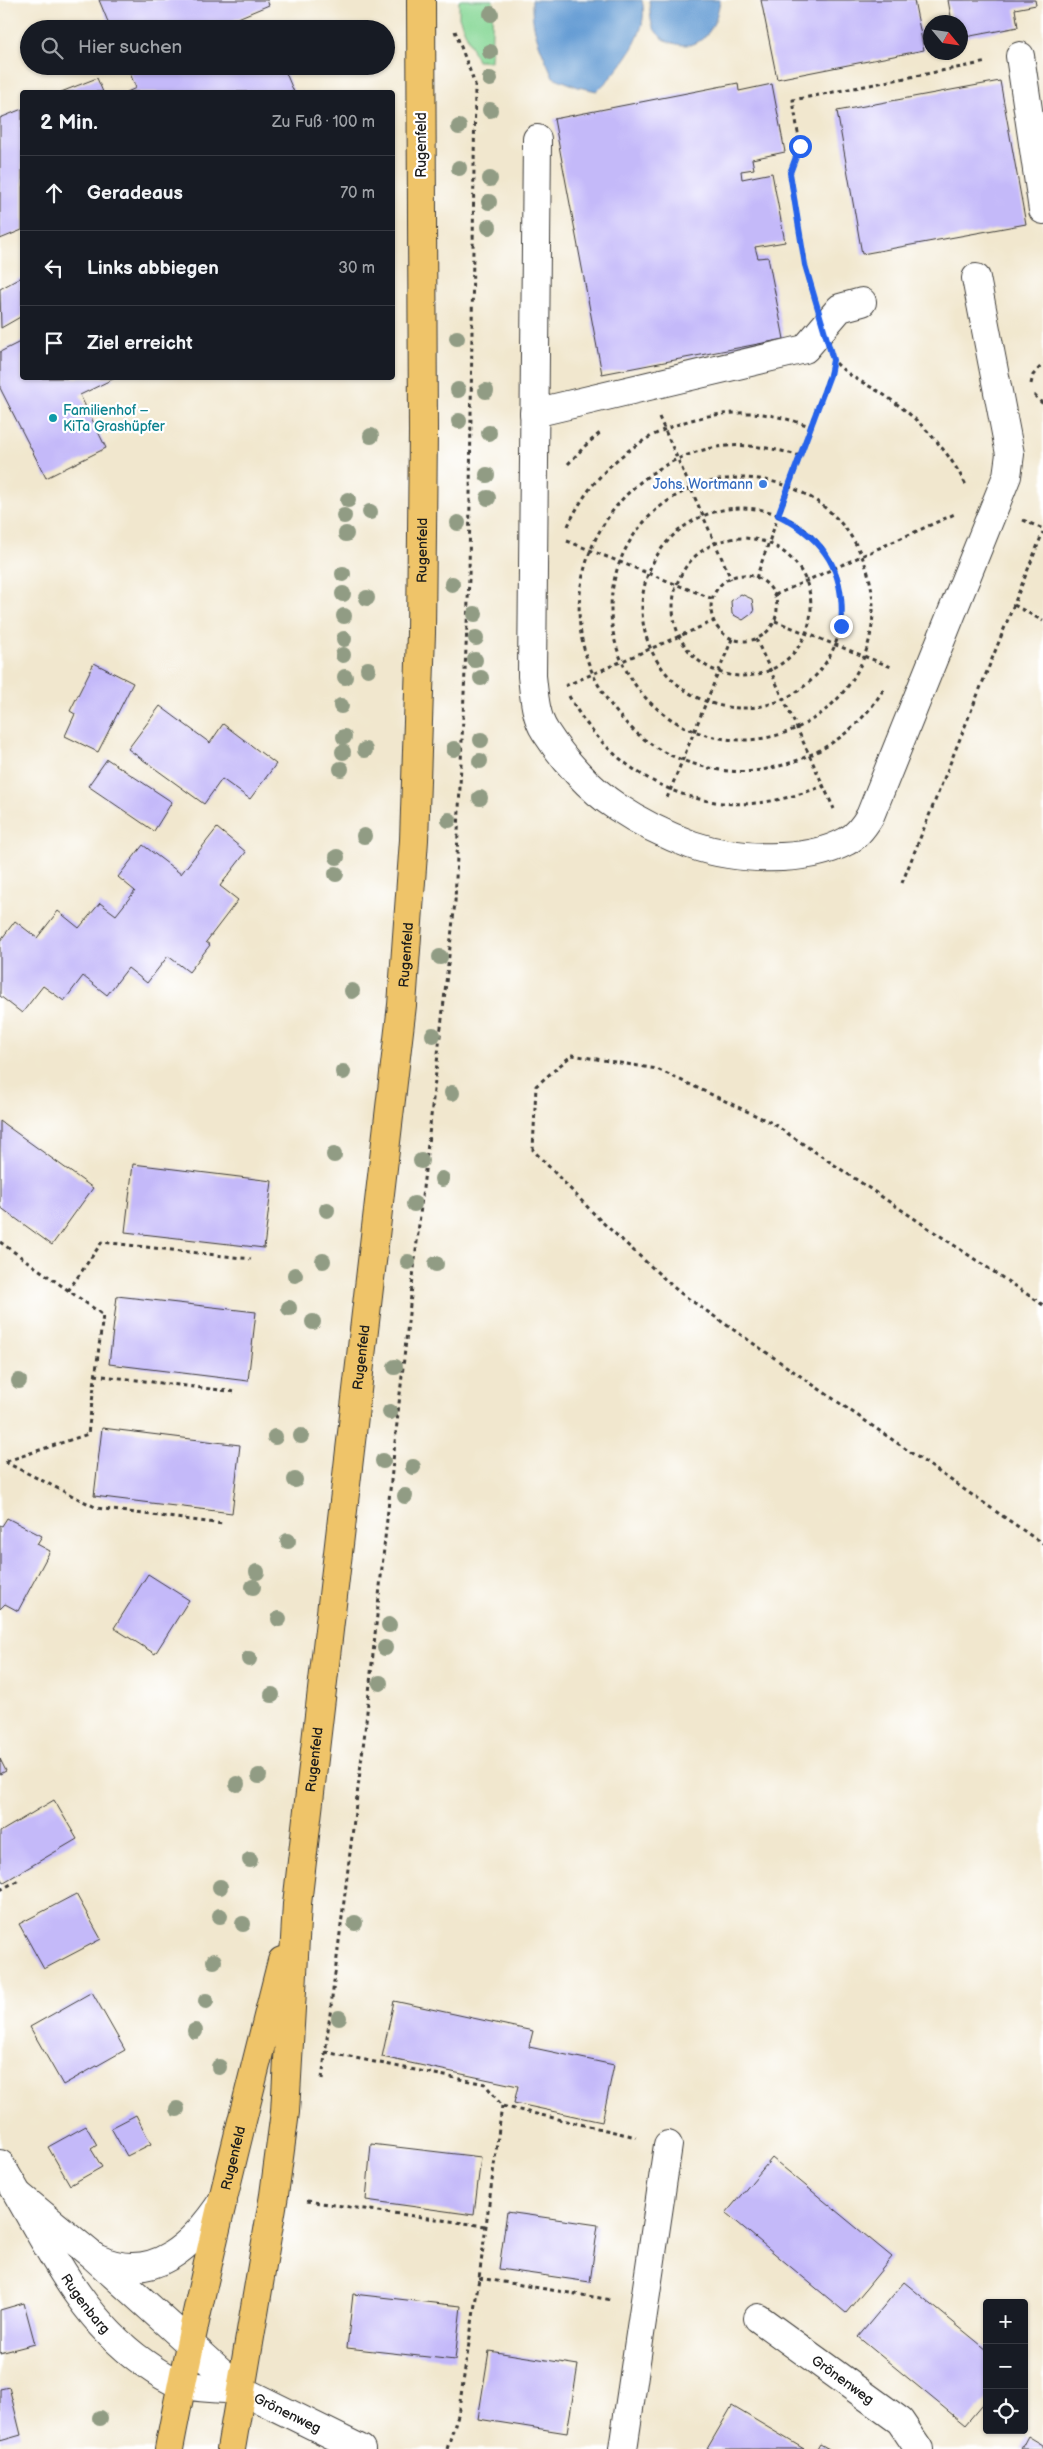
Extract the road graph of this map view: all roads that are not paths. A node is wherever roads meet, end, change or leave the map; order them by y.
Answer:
1 (421, 0) edge
2 (1020, 56) road end
3 (1034, 98) edge
4 (537, 139) dead end
5 (1043, 210) edge
6 (976, 278) dead end
7 (862, 302) dead end
8 (534, 413) junction
9 (297, 1904) junction
10 (668, 2144) road end
11 (0, 2164) edge
12 (20, 2196) junction
13 (225, 2197) junction
14 (94, 2258) junction
15 (758, 2318) dead end
16 (191, 2345) junction
17 (181, 2384) junction
18 (241, 2390) junction
19 (169, 2449) edge
20 (231, 2449) edge
21 (361, 2449) edge
22 (623, 2449) edge
23 (919, 2449) edge

1 - 9 main road, Rugenfeld
2 - 3 street
3 - 5 street
4 - 8 street
6 - 8 street
7 - 8 street
9 - 13 main road, Rugenfeld
9 - 18 main road, Rugenfeld
10 - 22 street
11 - 12 street, Rugenbarg
12 - 14 street, Rugenbarg
12 - 17 street, Rugenbarg
13 - 14 street, Rugenbarg
13 - 16 main road, Rugenfeld
14 - 16 street, Rugenbarg
15 - 23 street, Grönenweg
16 - 17 main road, Rugenfeld
16 - 18 street, Rugenbarg
17 - 18 street, Rugenbarg
17 - 19 main road
18 - 20 main road
18 - 21 street, Grönenweg

